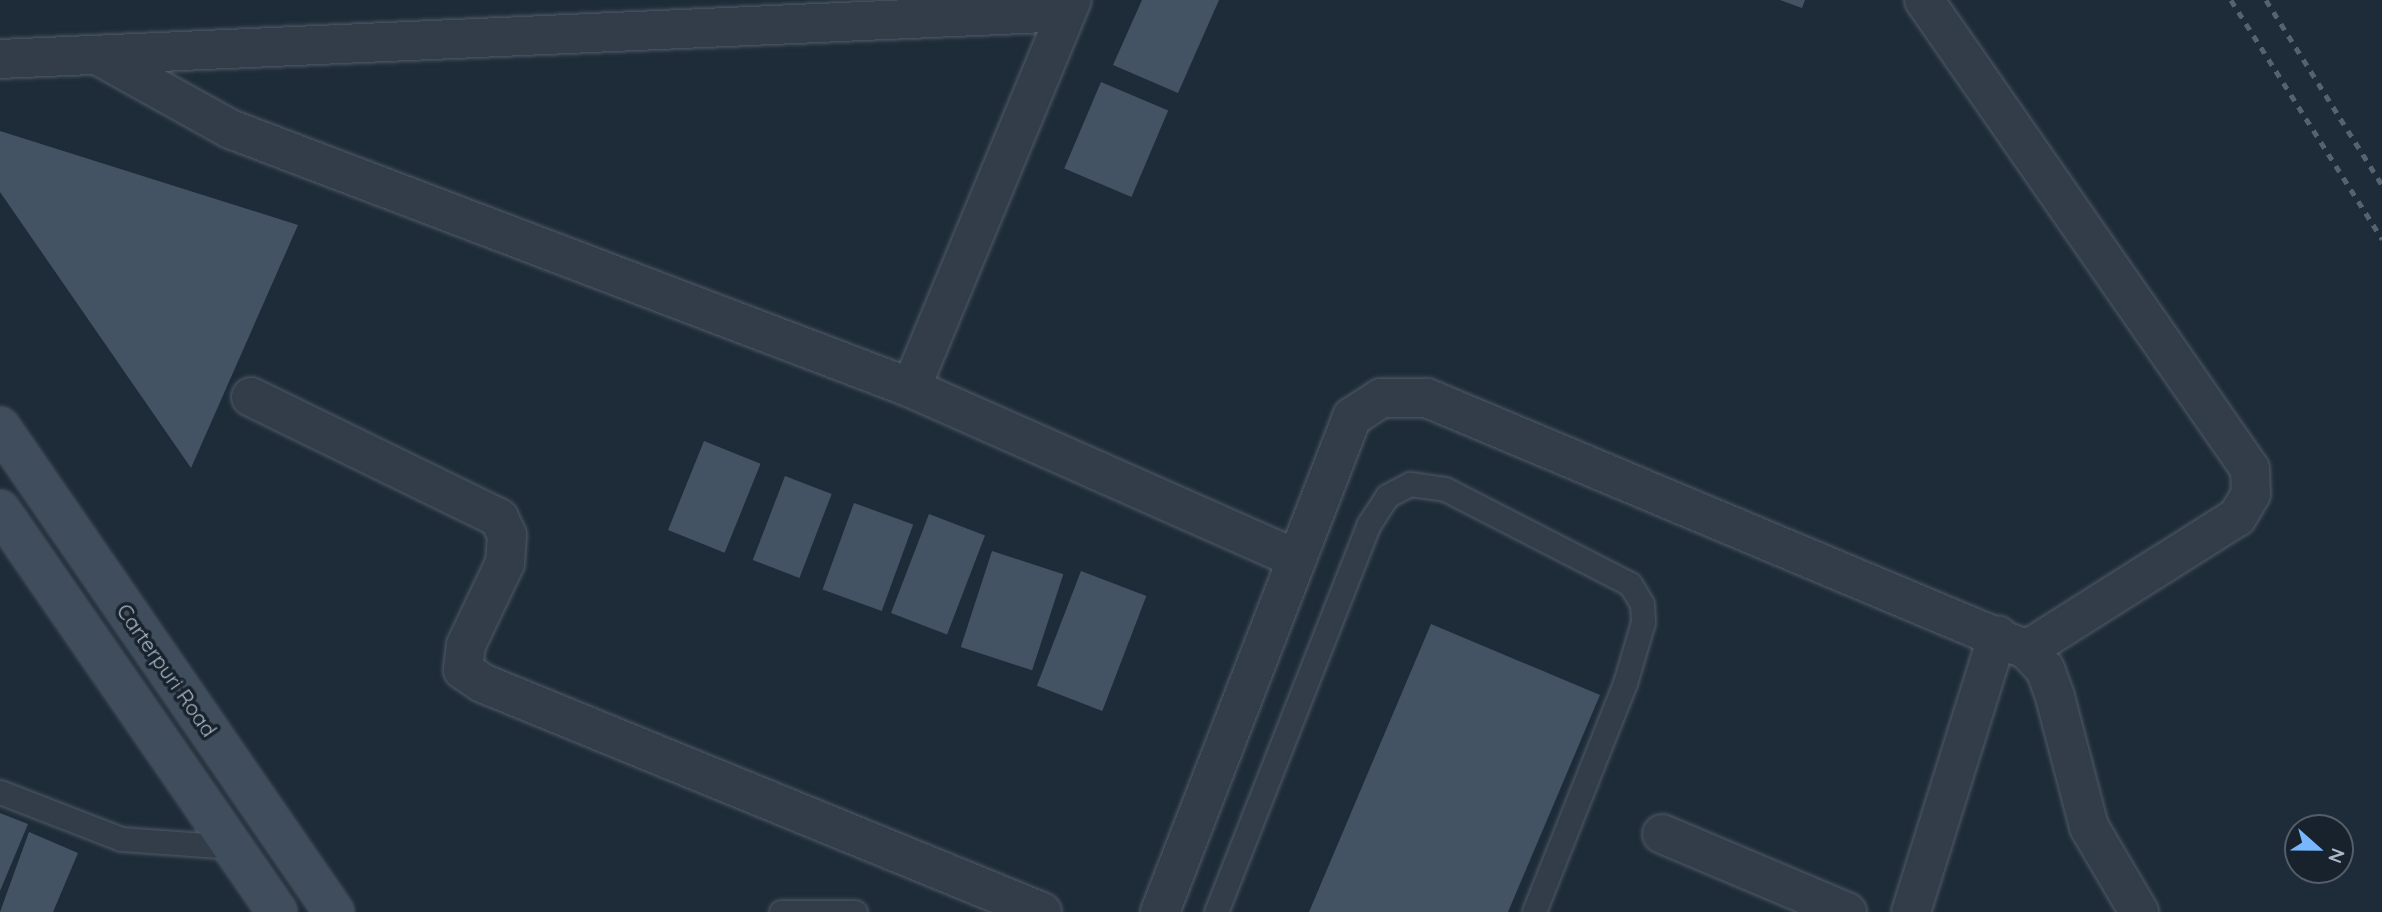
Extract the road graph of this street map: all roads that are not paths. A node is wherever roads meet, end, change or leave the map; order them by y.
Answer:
1 (1924, 0) edge
2 (1069, 6) edge
3 (97, 55) junction
4 (0, 59) edge
5 (911, 388) junction
6 (251, 397) dead end
7 (0, 427) edge
8 (0, 510) edge
9 (1293, 557) junction
10 (2012, 642) junction
11 (0, 792) edge
12 (1662, 834) dead end
13 (233, 847) junction
14 (277, 912) edge
15 (334, 912) edge
16 (781, 912) edge
17 (855, 912) edge
18 (1042, 912) edge
19 (1160, 912) edge
20 (1216, 912) edge
21 (1534, 912) edge
22 (1847, 912) edge
23 (1911, 912) edge
24 (2139, 912) edge

1 - 10 street
2 - 3 street
2 - 5 street
3 - 4 street
3 - 5 street
5 - 9 street
6 - 18 street
7 - 15 main road, Carterpuri Road
8 - 13 main road
9 - 10 street
9 - 19 street
10 - 23 street
10 - 24 street
11 - 13 lane
12 - 22 street
13 - 14 main road
16 - 17 lane
20 - 21 lane

